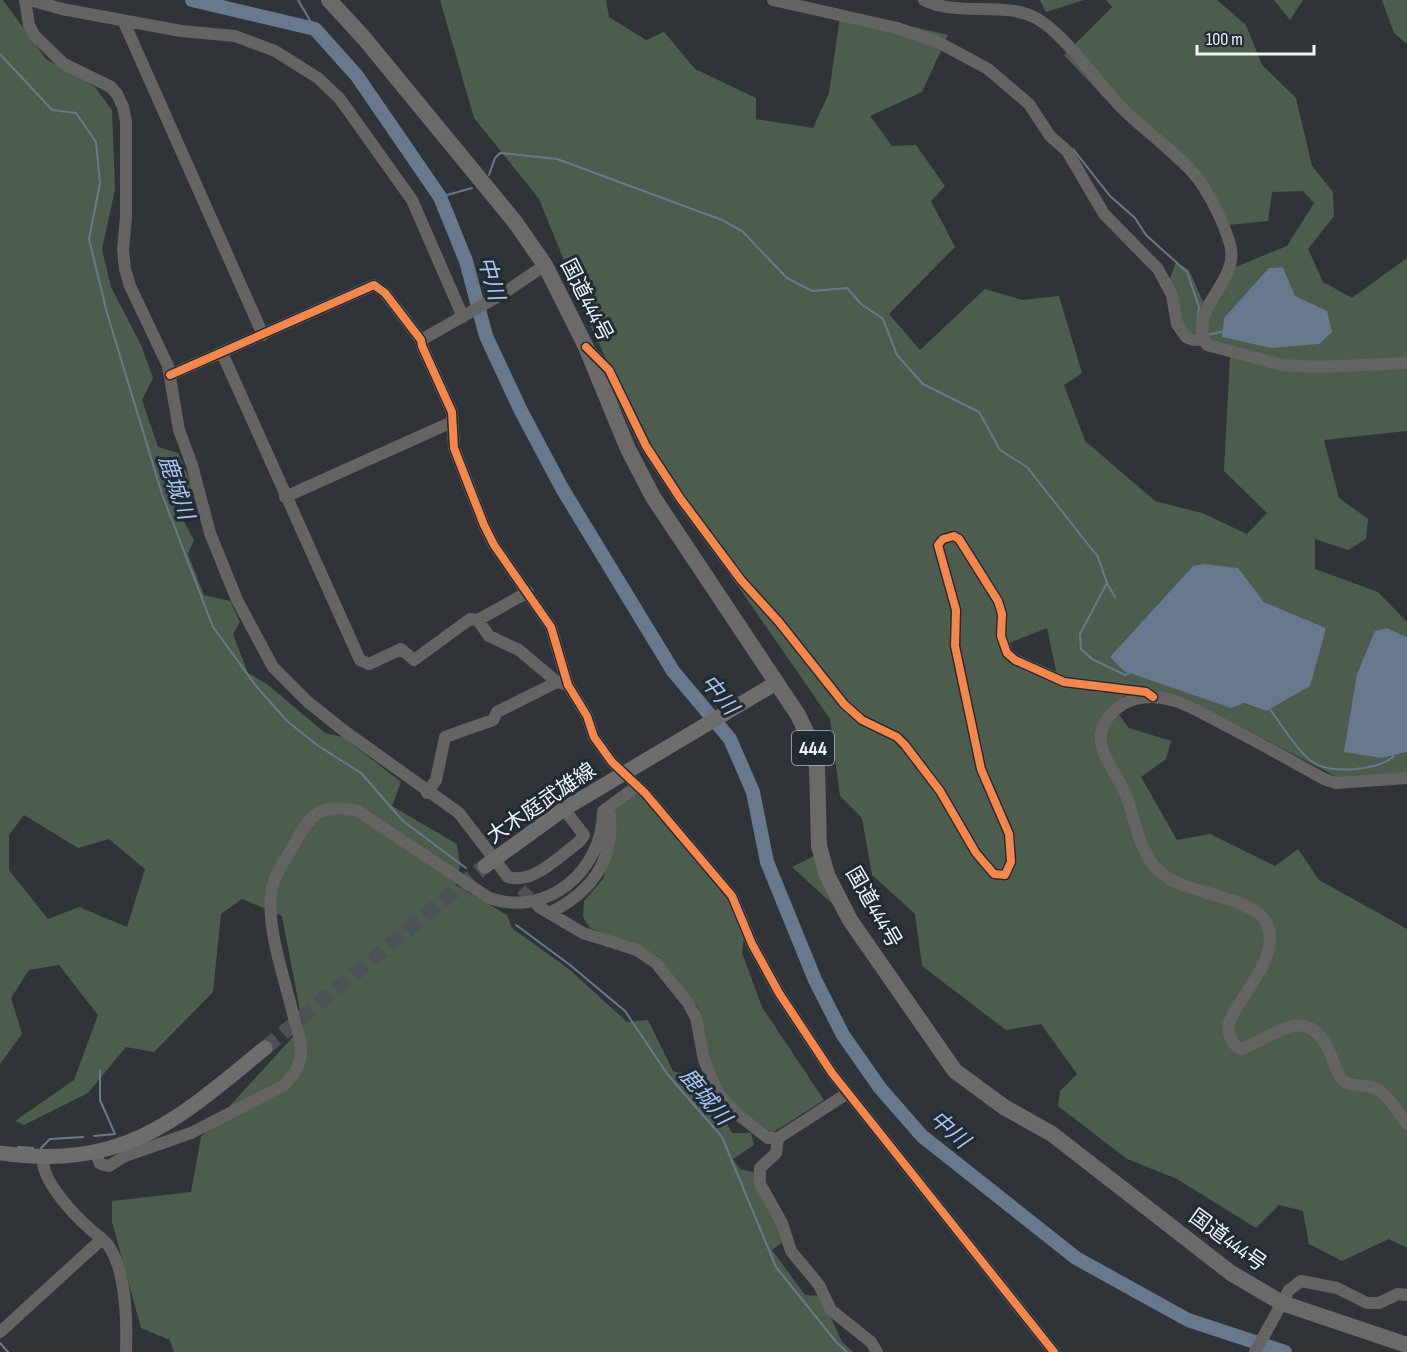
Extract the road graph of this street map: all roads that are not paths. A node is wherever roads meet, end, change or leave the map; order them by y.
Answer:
1 (25, 0) edge
2 (30, 0) edge
3 (329, 0) edge
4 (773, 0) edge
5 (924, 0) edge
6 (123, 21) junction
7 (545, 265) junction
8 (463, 317) junction
9 (263, 335) junction
10 (1202, 335) junction
11 (421, 340) junction
12 (586, 347) junction
13 (222, 352) junction
14 (1407, 363) edge
15 (170, 375) junction
16 (452, 422) junction
17 (285, 497) junction
18 (528, 592) junction
19 (478, 620) junction
20 (776, 683) junction
21 (562, 684) junction
22 (1153, 697) junction
23 (625, 771) junction
24 (1407, 778) edge
25 (637, 786) junction
26 (427, 793) junction
27 (609, 806) junction
28 (564, 809) junction
29 (584, 835) junction
30 (600, 835) junction
31 (489, 863) junction
32 (265, 1048) tunnel mouth
33 (848, 1093) junction
34 (1407, 1124) edge
35 (778, 1138) junction
36 (0, 1153) edge
37 (96, 1154) junction
38 (43, 1158) junction
39 (102, 1239) junction
40 (1407, 1295) edge
41 (1282, 1303) junction
42 (0, 1332) edge
43 (1407, 1345) edge
44 (126, 1352) edge
45 (877, 1352) edge
46 (1054, 1352) edge
47 (1255, 1352) edge

1 - 15 street
2 - 6 street
3 - 7 highway, 国道444号 / 444
4 - 10 street
5 - 10 street
6 - 8 street
6 - 9 street
7 - 8 street
7 - 12 highway, 国道444号 / 444
8 - 11 street
9 - 11 street
9 - 13 street
10 - 14 street
11 - 16 street
12 - 20 highway, 国道444号 / 444
12 - 22 street
13 - 15 street
13 - 17 street
15 - 26 street
16 - 17 street
16 - 18 street
17 - 19 street
18 - 19 street
18 - 21 street
19 - 21 street
20 - 23 main road, 大木庭武雄線
20 - 41 highway, 国道444号 / 444
21 - 23 street
21 - 26 street
22 - 24 street
22 - 34 street
23 - 25 street
23 - 28 main road, 大木庭武雄線
25 - 27 street
25 - 33 street
26 - 31 street
27 - 30 street
27 - 35 street
28 - 29 street
28 - 31 main road, 大木庭武雄線
29 - 30 street
29 - 31 street
30 - 37 street
32 - 37 main road
33 - 35 street
33 - 46 street
35 - 45 street
36 - 38 main road
37 - 38 main road
38 - 39 street
39 - 42 street
39 - 44 street
40 - 41 street
41 - 43 highway, 国道444号 / 444
41 - 47 street

